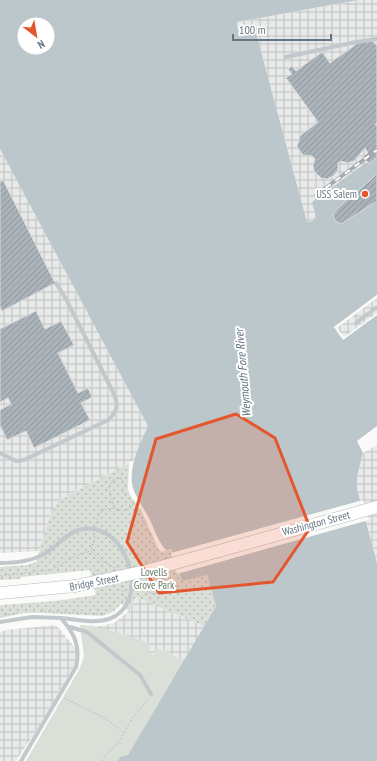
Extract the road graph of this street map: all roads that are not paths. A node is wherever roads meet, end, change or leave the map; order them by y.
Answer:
1 (377, 39) edge
2 (286, 57) dead end
3 (56, 283) dead end
4 (377, 307) edge
5 (356, 323) dead end
6 (0, 453) edge
7 (377, 507) edge
8 (256, 540) joint
9 (0, 563) edge
10 (0, 593) edge
11 (61, 618) junction
12 (0, 622) edge
13 (69, 627) junction
14 (151, 694) road end
15 (21, 761) edge

1 - 2 lane
3 - 6 lane
4 - 5 lane
7 - 8 main road, Washington Street
8 - 10 main road, Bridge Street, bridge
9 - 11 lane
11 - 12 lane
11 - 13 lane
13 - 14 lane
13 - 15 lane

